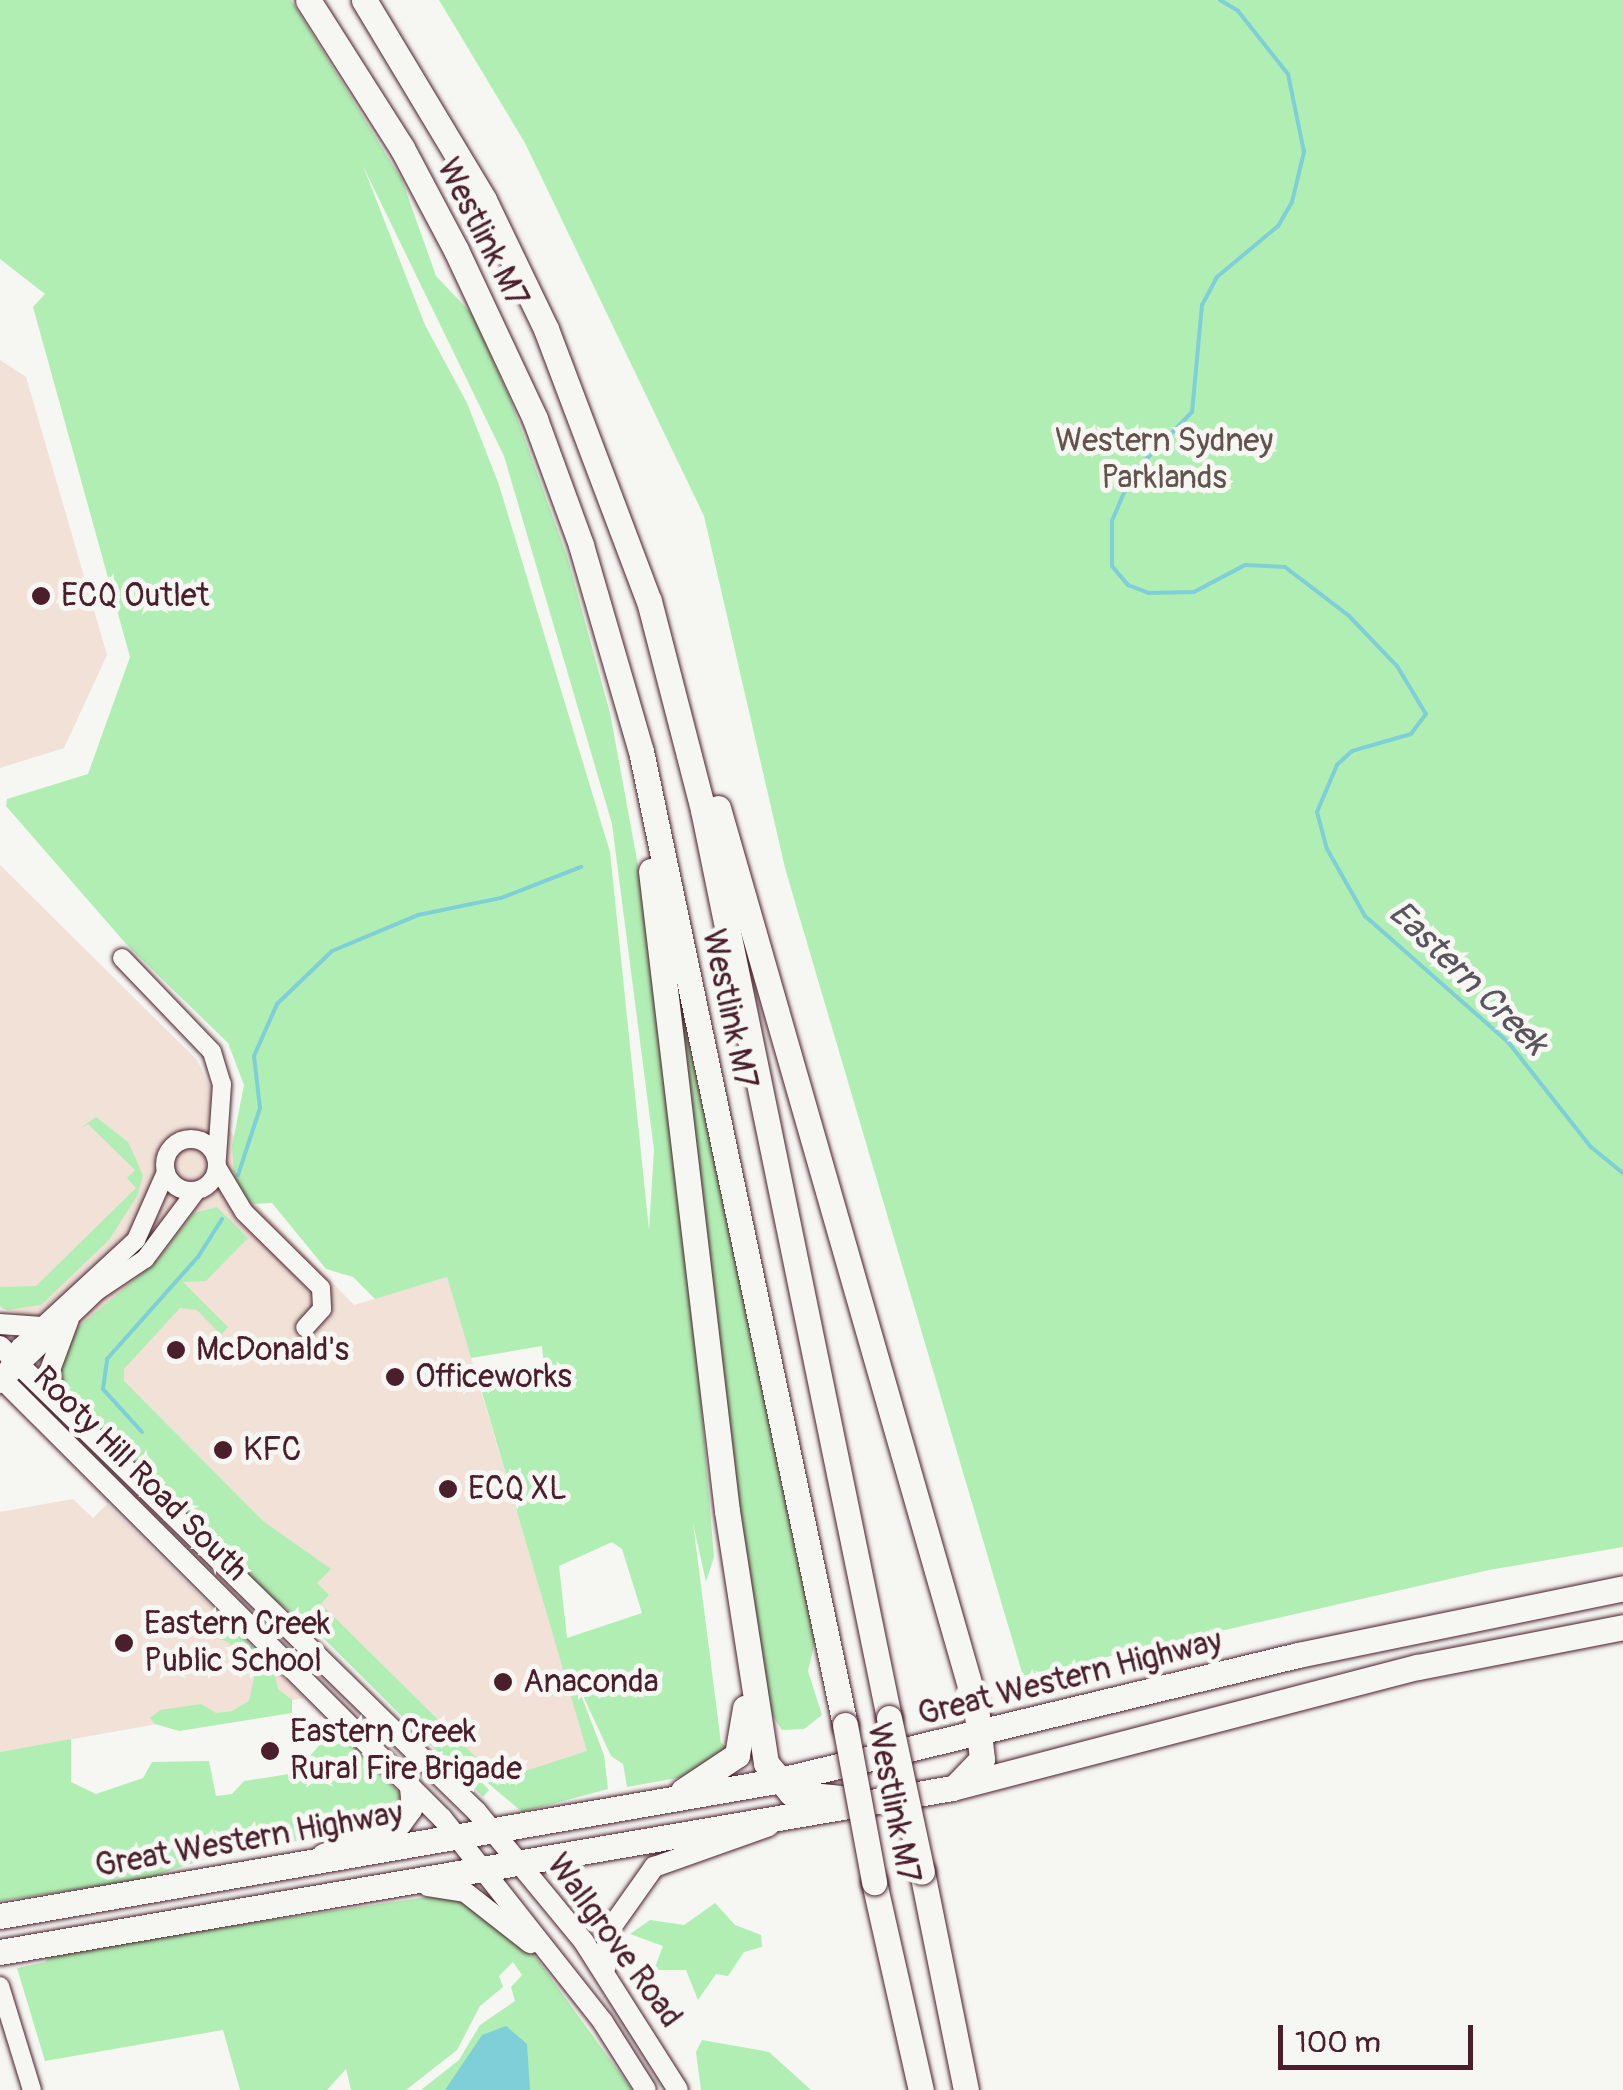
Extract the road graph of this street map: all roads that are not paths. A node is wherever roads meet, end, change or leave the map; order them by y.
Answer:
1 (308, 0) edge
2 (364, 0) edge
3 (668, 667) junction
4 (641, 750) junction
5 (122, 958) dead end
6 (216, 1118) junction
7 (189, 1139) junction
8 (217, 1162) junction
9 (166, 1172) junction
10 (200, 1190) junction
11 (244, 1212) junction
12 (69, 1319) junction
13 (0, 1324) edge
14 (42, 1327) junction
15 (305, 1328) dead end
16 (11, 1357) edge
17 (1, 1380) edge
18 (54, 1399) junction
19 (907, 1470) junction
20 (1623, 1588) edge
21 (1623, 1627) edge
22 (744, 1640) junction
23 (1012, 1726) junction
24 (982, 1734) junction
25 (776, 1781) junction
26 (410, 1785) junction
27 (952, 1788) junction
28 (886, 1800) junction
29 (656, 1805) junction
30 (785, 1820) junction
31 (494, 1832) junction
32 (458, 1838) junction
33 (304, 1863) junction
34 (522, 1866) junction
35 (486, 1872) junction
36 (387, 1886) junction
37 (0, 1916) edge
38 (886, 1930) junction
39 (0, 1952) edge
40 (562, 1970) junction
41 (607, 1975) junction
42 (0, 1986) edge
43 (32, 2090) edge
44 (646, 2090) edge
45 (678, 2090) edge
46 (904, 2090) edge
47 (921, 2090) edge
48 (966, 2090) edge

1 - 4 highway, Westlink M7
2 - 3 highway, Westlink M7
3 - 19 highway
3 - 48 highway, Westlink M7, bridge
4 - 22 highway
4 - 38 highway, Westlink M7, bridge
5 - 6 street
6 - 7 street
6 - 8 street
7 - 8 street
7 - 9 street
8 - 10 street
8 - 11 street
9 - 10 street
9 - 14 street
10 - 11 street
10 - 12 street
11 - 15 street
12 - 16 street
12 - 18 main road
13 - 14 main road
14 - 16 street
16 - 17 street
16 - 18 main road, Rooty Hill Road South
17 - 26 main road, Rooty Hill Road South
18 - 31 main road, Rooty Hill Road South
19 - 23 highway
19 - 24 highway
20 - 23 highway, Great Western Highway
21 - 27 highway, Great Western Highway
22 - 25 highway
22 - 29 highway
23 - 24 highway, Great Western Highway
24 - 25 highway, Great Western Highway
24 - 27 highway
25 - 28 highway
25 - 29 highway, Great Western Highway
26 - 32 main road, Rooty Hill Road South
26 - 33 main road
27 - 28 highway, Great Western Highway
28 - 30 highway, Great Western Highway
29 - 31 highway, Great Western Highway
30 - 34 highway, Great Western Highway
30 - 41 main road
31 - 32 highway, Great Western Highway
31 - 34 main road, Wallgrove Road
32 - 33 highway, Great Western Highway
32 - 35 main road, Rooty Hill Road South
33 - 37 highway, Great Western Highway
34 - 35 highway, Great Western Highway
34 - 41 main road, Wallgrove Road
35 - 36 highway, Great Western Highway
35 - 40 main road, Wallgrove Road
36 - 39 highway, Great Western Highway
36 - 40 main road
38 - 46 highway
38 - 47 highway, Westlink M7
40 - 44 main road, Wallgrove Road
41 - 45 main road, Wallgrove Road
42 - 43 street

